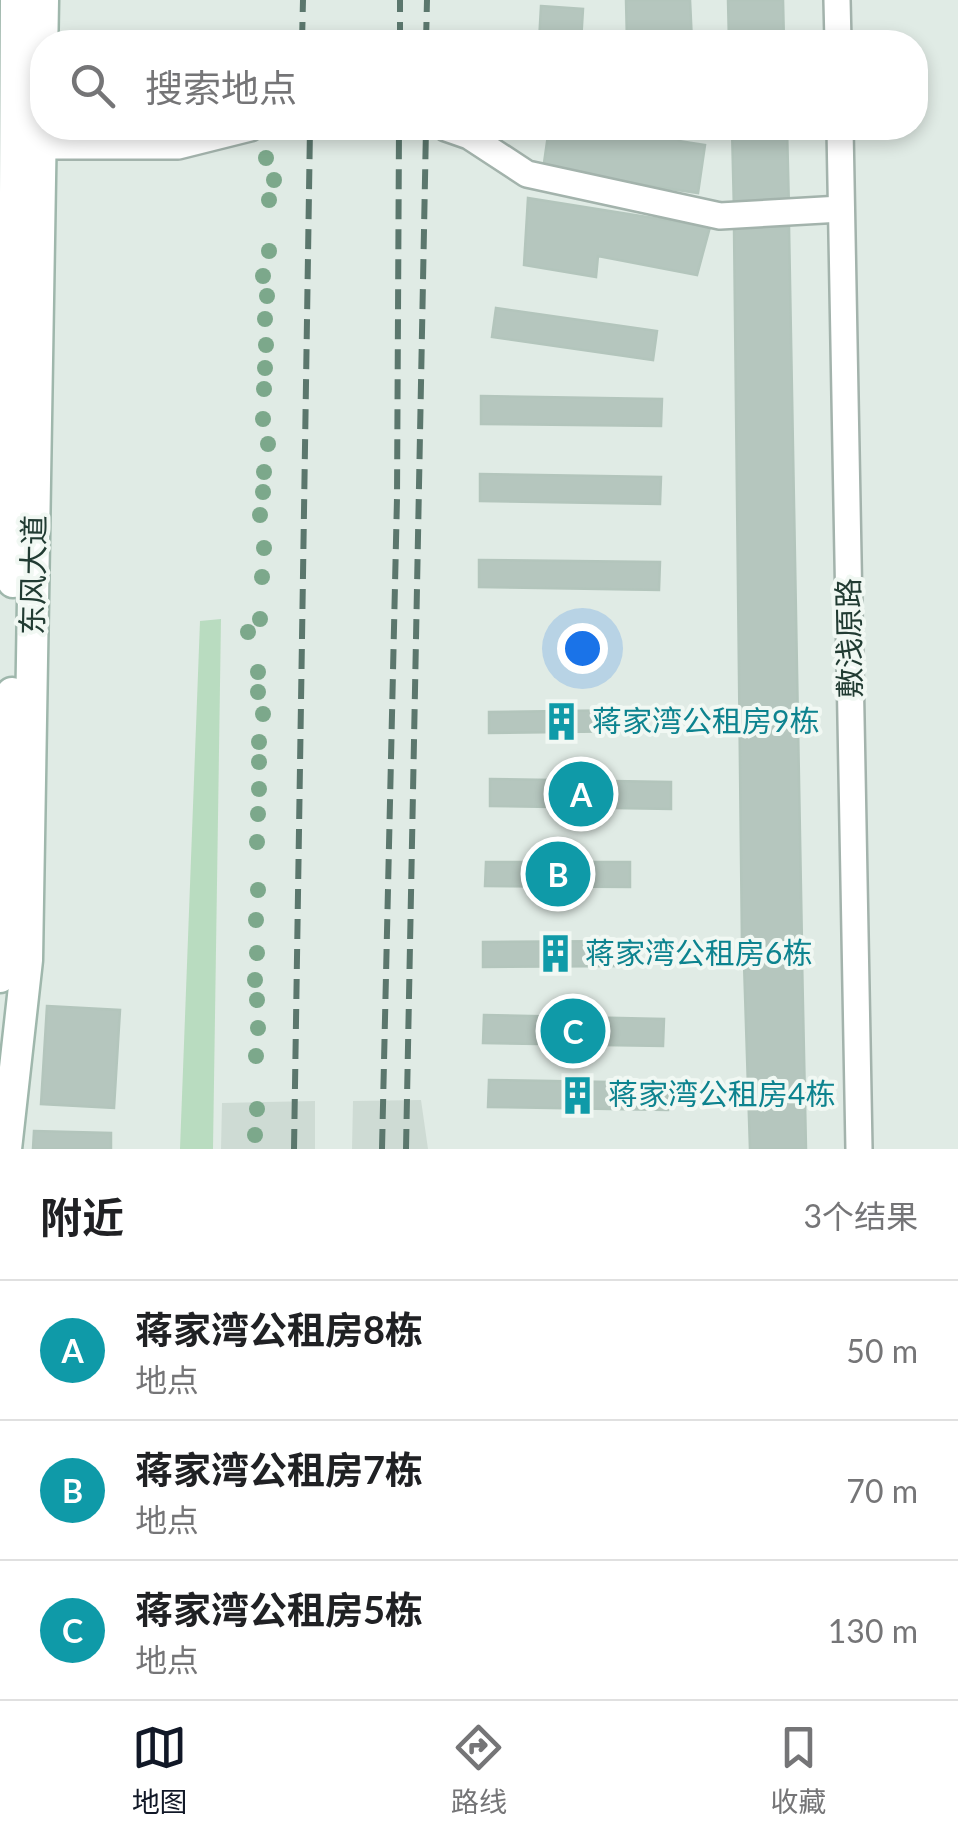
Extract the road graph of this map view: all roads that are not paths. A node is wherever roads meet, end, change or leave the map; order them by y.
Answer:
1 (16, 0) edge
2 (43, 0) edge
3 (837, 0) edge
4 (42, 30) edge
5 (838, 30) edge
6 (40, 140) edge
7 (202, 140) edge
8 (475, 140) edge
9 (840, 140) edge
10 (40, 146) junction
11 (841, 209) junction
12 (0, 977) edge
13 (10, 1048) edge
14 (8, 1082) edge
15 (6, 1149) edge
16 (860, 1149) edge

1 - 12 street, 东风大道
2 - 4 street, 东风大道
3 - 5 street
6 - 10 street, 东风大道
7 - 10 street
8 - 11 street
9 - 11 street, 敷浅原路
10 - 13 street, 东风大道
11 - 16 street, 敷浅原路
13 - 14 street, 东风大道
14 - 15 street, 东风大道

